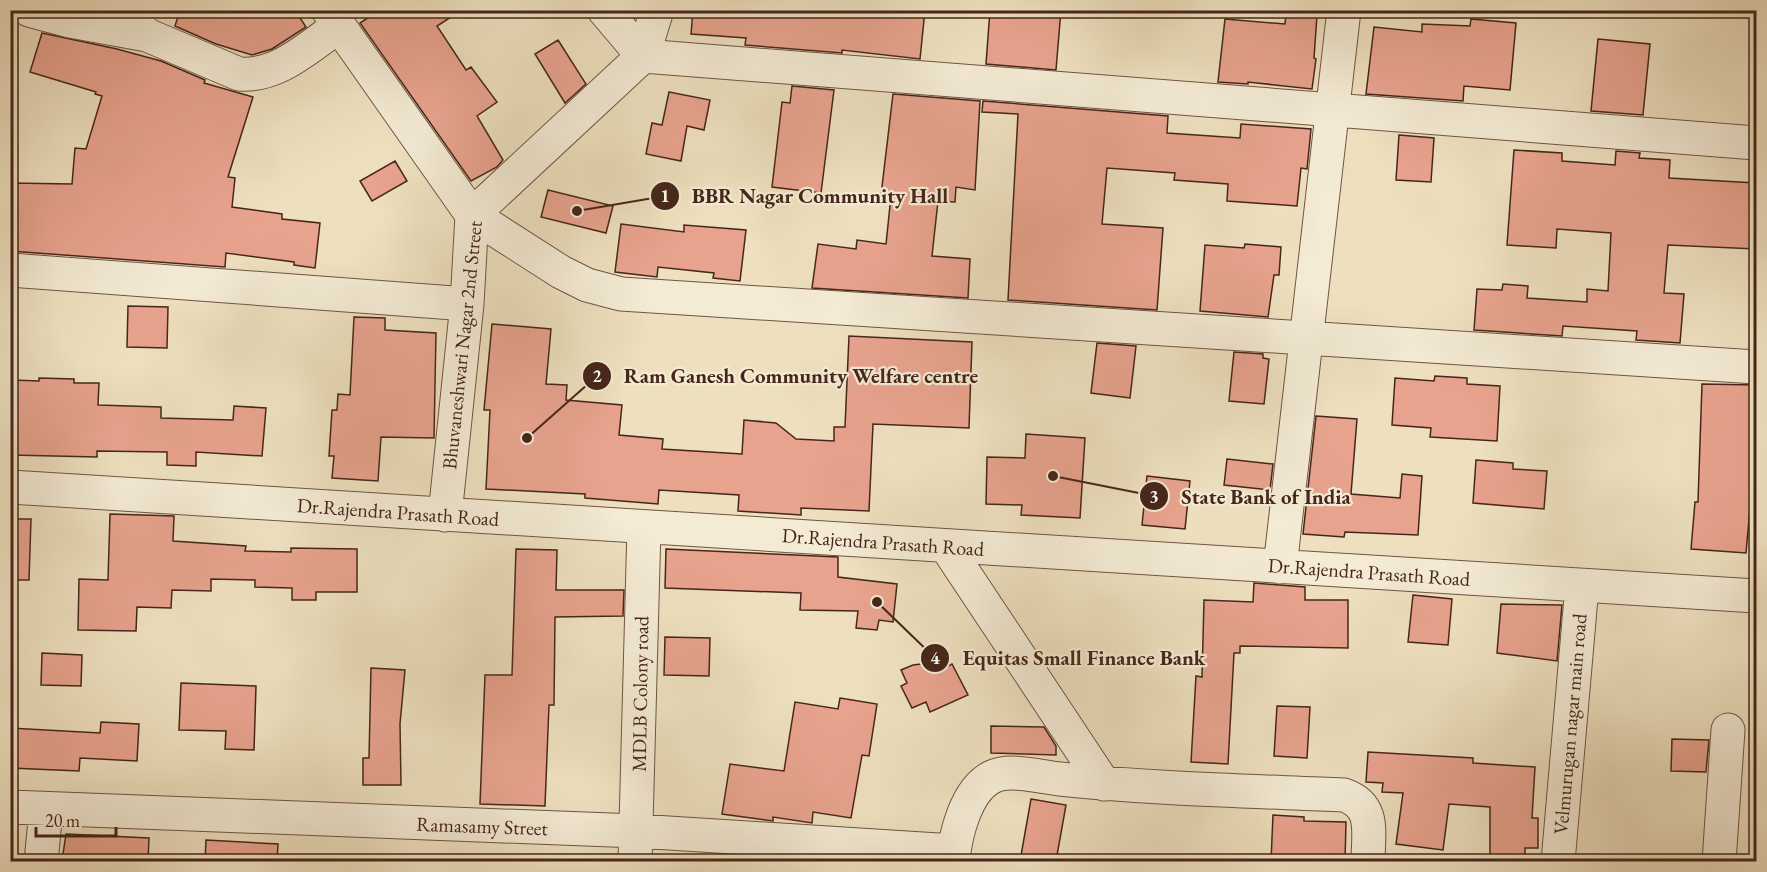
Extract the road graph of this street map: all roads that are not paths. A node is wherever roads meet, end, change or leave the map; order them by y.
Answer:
1 (29, 10) edge
2 (121, 10) edge
3 (604, 10) edge
4 (657, 10) edge
5 (1344, 10) edge
6 (333, 18) edge
7 (147, 35) junction
8 (643, 56) junction
9 (1335, 111) junction
10 (1756, 143) edge
11 (472, 215) junction
12 (10, 270) edge
13 (467, 304) junction
14 (1308, 337) junction
15 (1756, 367) edge
16 (10, 487) edge
17 (446, 515) junction
18 (644, 527) junction
19 (946, 546) junction
20 (1280, 567) junction
21 (1582, 586) junction
22 (1756, 596) edge
23 (1728, 730) dead end
24 (1104, 784) junction
25 (10, 807) edge
26 (46, 810) junction
27 (636, 846) edge
28 (953, 856) edge
29 (40, 861) edge
30 (1368, 861) edge
31 (1558, 861) edge
32 (1719, 861) edge

1 - 7 street
2 - 7 street
3 - 8 street
4 - 8 street
5 - 9 street
6 - 7 street
6 - 11 street
8 - 9 street
8 - 11 street, Bhuvaneshwari Nagar 2nd Street
9 - 10 street
9 - 14 street
11 - 13 street, Bhuvaneshwari Nagar 2nd Street
11 - 14 street
12 - 13 street
13 - 17 street, Bhuvaneshwari Nagar 2nd Street
14 - 15 street
14 - 20 street
16 - 17 street, Dr.Rajendra Prasath Road
17 - 18 street, Dr.Rajendra Prasath Road
18 - 19 street, Dr.Rajendra Prasath Road
18 - 27 street, MDLB Colony road
19 - 20 street, Dr.Rajendra Prasath Road
19 - 24 street
20 - 21 street, Dr.Rajendra Prasath Road
21 - 22 street, Dr.Rajendra Prasath Road
21 - 31 street, Velmurugan nagar main road
23 - 32 street
24 - 28 street
24 - 30 street
25 - 26 street, Ramasamy Street
26 - 27 street, Ramasamy Street
26 - 29 street
27 - 28 street, Ramasamy Street

